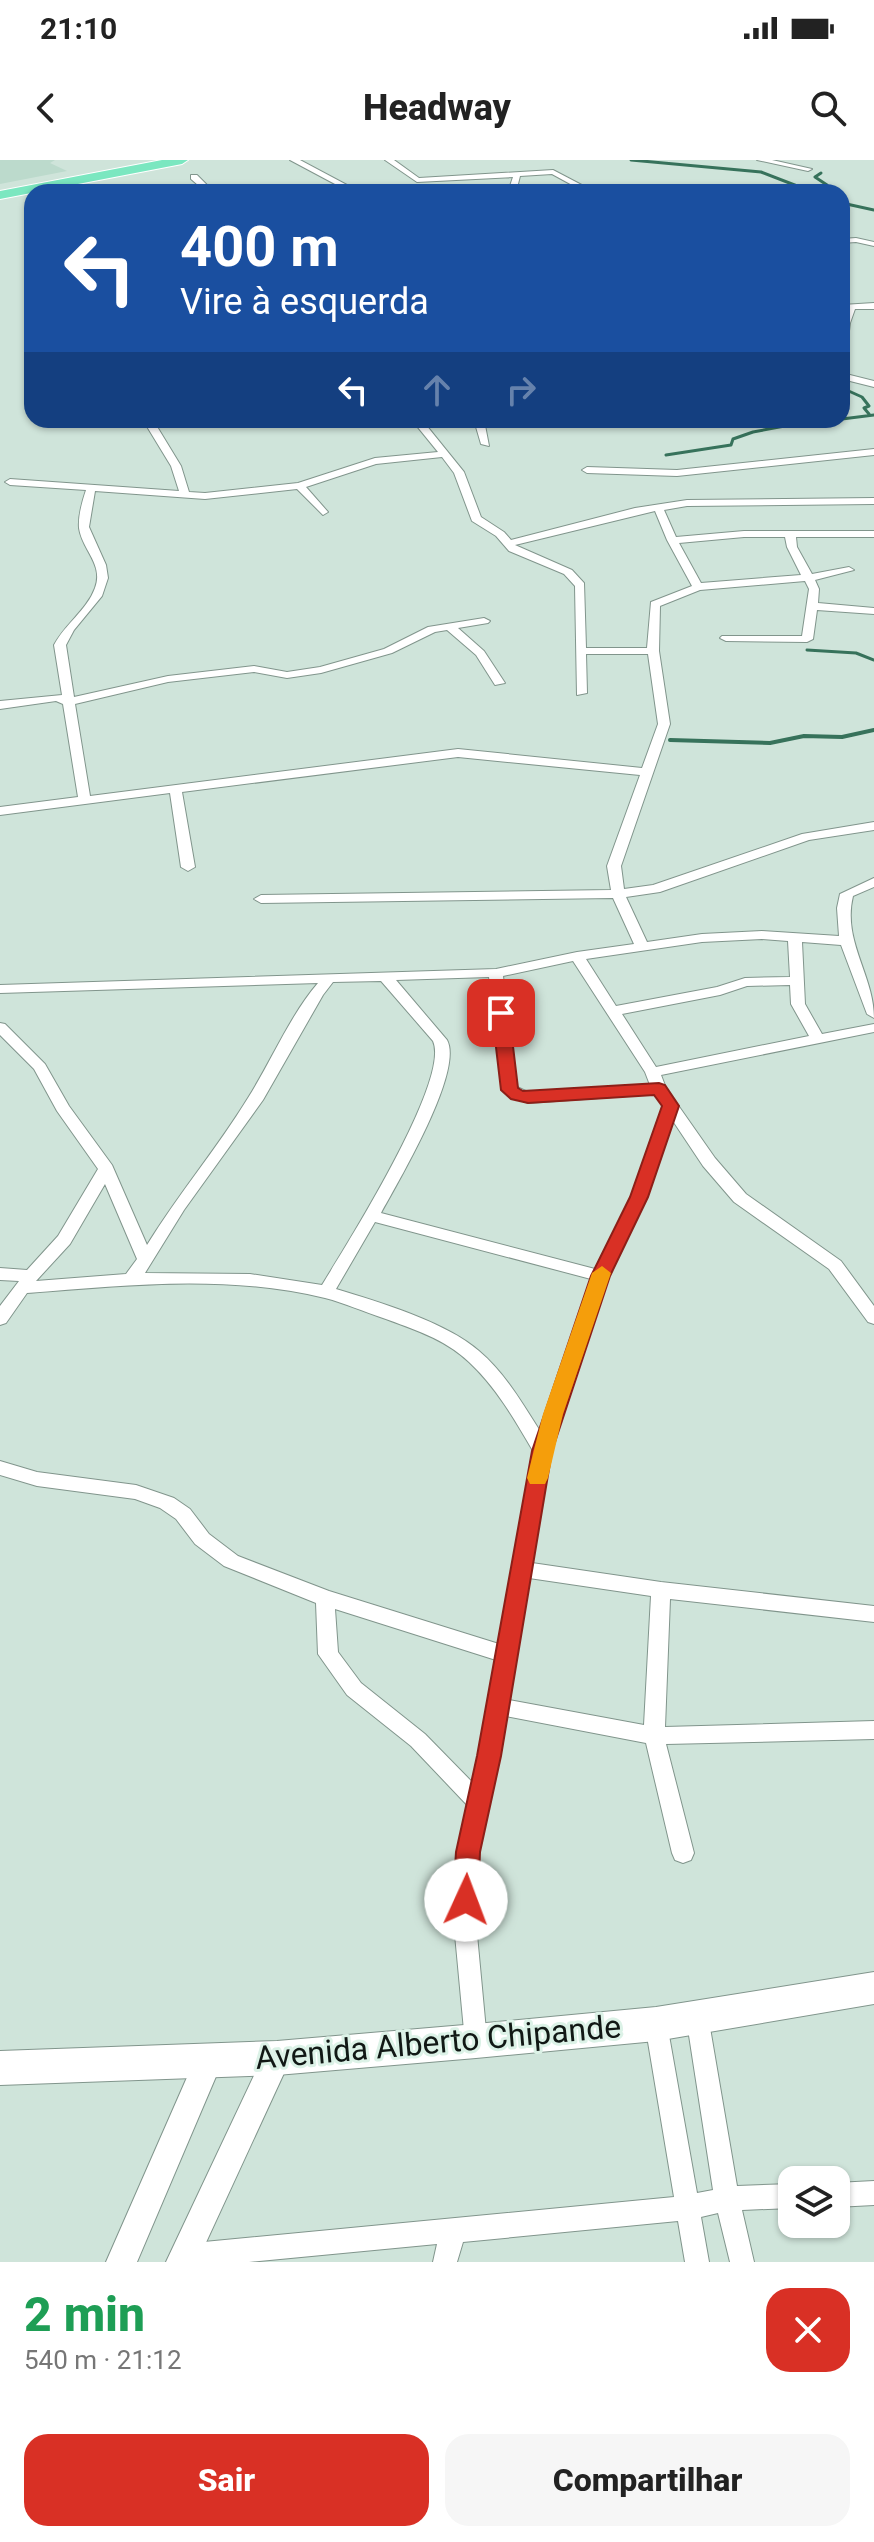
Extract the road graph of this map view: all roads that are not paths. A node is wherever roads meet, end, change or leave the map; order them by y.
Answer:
1 (162, 160) edge
2 (182, 160) edge
3 (294, 160) edge
4 (389, 160) edge
5 (761, 160) edge
6 (475, 164) dead end
7 (808, 169) dead end
8 (517, 175) junction
9 (484, 176) junction
10 (194, 177) dead end
11 (44, 184) edge
12 (50, 184) edge
13 (201, 184) edge
14 (340, 184) edge
15 (514, 184) edge
16 (574, 184) edge
17 (24, 188) edge
18 (24, 189) edge
19 (0, 193) edge
20 (850, 240) edge
21 (874, 244) edge
22 (874, 306) edge
23 (850, 307) edge
24 (850, 378) edge
25 (874, 384) edge
26 (153, 428) edge
27 (424, 428) edge
28 (481, 428) edge
29 (486, 444) dead end
30 (874, 452) edge
31 (445, 454) junction
32 (587, 470) dead end
33 (677, 473) junction
34 (10, 482) dead end
35 (299, 486) junction
36 (91, 489) junction
37 (185, 496) junction
38 (874, 501) edge
39 (687, 503) junction
40 (658, 507) junction
41 (874, 508) edge
42 (323, 512) dead end
43 (873, 516) edge
44 (790, 534) junction
45 (873, 535) edge
46 (672, 540) junction
47 (508, 544) junction
48 (849, 570) dead end
49 (808, 578) junction
50 (698, 587) junction
51 (812, 606) junction
52 (874, 611) edge
53 (484, 621) dead end
54 (448, 625) junction
55 (726, 638) dead end
56 (581, 651) junction
57 (653, 651) junction
58 (499, 683) dead end
59 (581, 693) dead end
60 (70, 702) junction
61 (0, 705) edge
62 (648, 772) junction
63 (175, 788) junction
64 (85, 802) junction
65 (0, 811) edge
66 (874, 826) edge
67 (188, 867) dead end
68 (874, 882) edge
69 (618, 894) junction
70 (261, 899) dead end
71 (795, 937) junction
72 (848, 941) junction
73 (643, 947) junction
74 (577, 956) junction
75 (496, 973) junction
76 (384, 976) junction
77 (328, 980) junction
78 (796, 981) junction
79 (0, 989) edge
80 (613, 1011) junction
81 (874, 1014) edge
82 (0, 1027) edge
83 (874, 1028) edge
84 (817, 1038) junction
85 (652, 1072) junction
86 (659, 1089) junction
87 (671, 1106) junction
88 (106, 1169) junction
89 (372, 1216) junction
90 (146, 1261) junction
91 (0, 1274) edge
92 (600, 1276) junction
93 (131, 1279) junction
94 (26, 1282) junction
95 (326, 1292) junction
96 (874, 1318) edge
97 (0, 1319) edge
98 (542, 1451) junction
99 (0, 1468) edge
100 (520, 1569) junction
101 (661, 1590) junction
102 (325, 1598) junction
103 (874, 1614) edge
104 (507, 1655) junction
105 (497, 1706) junction
106 (874, 1730) edge
107 (654, 1736) junction
108 (479, 1803) junction
109 (683, 1853) dead end
110 (874, 1988) edge
111 (697, 2016) junction
112 (656, 2024) junction
113 (476, 2041) junction
114 (277, 2058) junction
115 (209, 2060) junction
116 (0, 2068) edge
117 (874, 2193) edge
118 (850, 2194) edge
119 (778, 2197) edge
120 (727, 2199) junction
121 (686, 2208) junction
122 (453, 2231) junction
123 (182, 2259) edge
124 (121, 2262) edge
125 (445, 2262) edge
126 (457, 2262) edge
127 (697, 2262) edge
128 (742, 2262) edge

1 - 11 highway
2 - 12 highway
3 - 14 street
4 - 9 street
5 - 7 street
6 - 9 street
8 - 9 street
8 - 15 street
8 - 16 street
10 - 13 street
17 - 19 highway
18 - 19 highway
20 - 21 street
22 - 23 street
24 - 25 street
26 - 37 street
27 - 31 street
28 - 29 street
30 - 33 street
31 - 35 street
31 - 47 street
32 - 33 street
33 - 39 street
34 - 36 street
35 - 37 street
35 - 42 street
36 - 37 street
36 - 60 street
38 - 39 street
39 - 40 street
40 - 46 street
40 - 47 street
41 - 43 street
44 - 45 street
44 - 46 street
44 - 49 street
46 - 50 street
47 - 56 street
48 - 49 street
49 - 50 street
49 - 51 street
50 - 57 street
51 - 52 street
51 - 55 street
53 - 54 street
54 - 58 street
54 - 60 street
56 - 57 street
56 - 59 street
57 - 62 street
60 - 61 street
60 - 64 street
62 - 63 street
62 - 69 street
63 - 64 street
63 - 67 street
64 - 65 street
66 - 69 street
68 - 72 street
69 - 70 street
69 - 73 street
71 - 72 street
71 - 73 street
71 - 78 street
72 - 81 street
73 - 74 street
74 - 75 street
74 - 80 street
75 - 76 street
75 - 86 street
76 - 77 street
76 - 89 street
77 - 79 street
77 - 90 street
78 - 80 street
78 - 84 street
80 - 85 street
82 - 88 street
83 - 84 street
84 - 85 street
85 - 86 street
86 - 87 street
87 - 92 street
87 - 96 street
88 - 90 street
88 - 94 street
89 - 92 street
89 - 95 street
90 - 93 street
91 - 94 street
92 - 98 street
93 - 94 street
93 - 95 street
94 - 97 street
95 - 98 street
98 - 100 street
99 - 102 street
100 - 101 street
100 - 104 street
101 - 103 street
101 - 107 street
102 - 104 street
102 - 108 street
104 - 105 street
105 - 107 street
105 - 108 street
106 - 107 street
107 - 109 street
108 - 113 street
110 - 111 main road, Avenida Alberto Chipande
111 - 112 main road, Avenida Alberto Chipande
111 - 120 street
112 - 113 main road, Avenida Alberto Chipande
112 - 121 street
113 - 114 main road, Avenida Alberto Chipande
114 - 115 main road, Avenida Alberto Chipande
114 - 123 street
115 - 116 main road, Avenida Alberto Chipande
115 - 124 street
117 - 118 street
119 - 120 street
120 - 121 street
120 - 128 street
121 - 122 street
121 - 127 street
122 - 123 street
122 - 125 street
122 - 126 street

